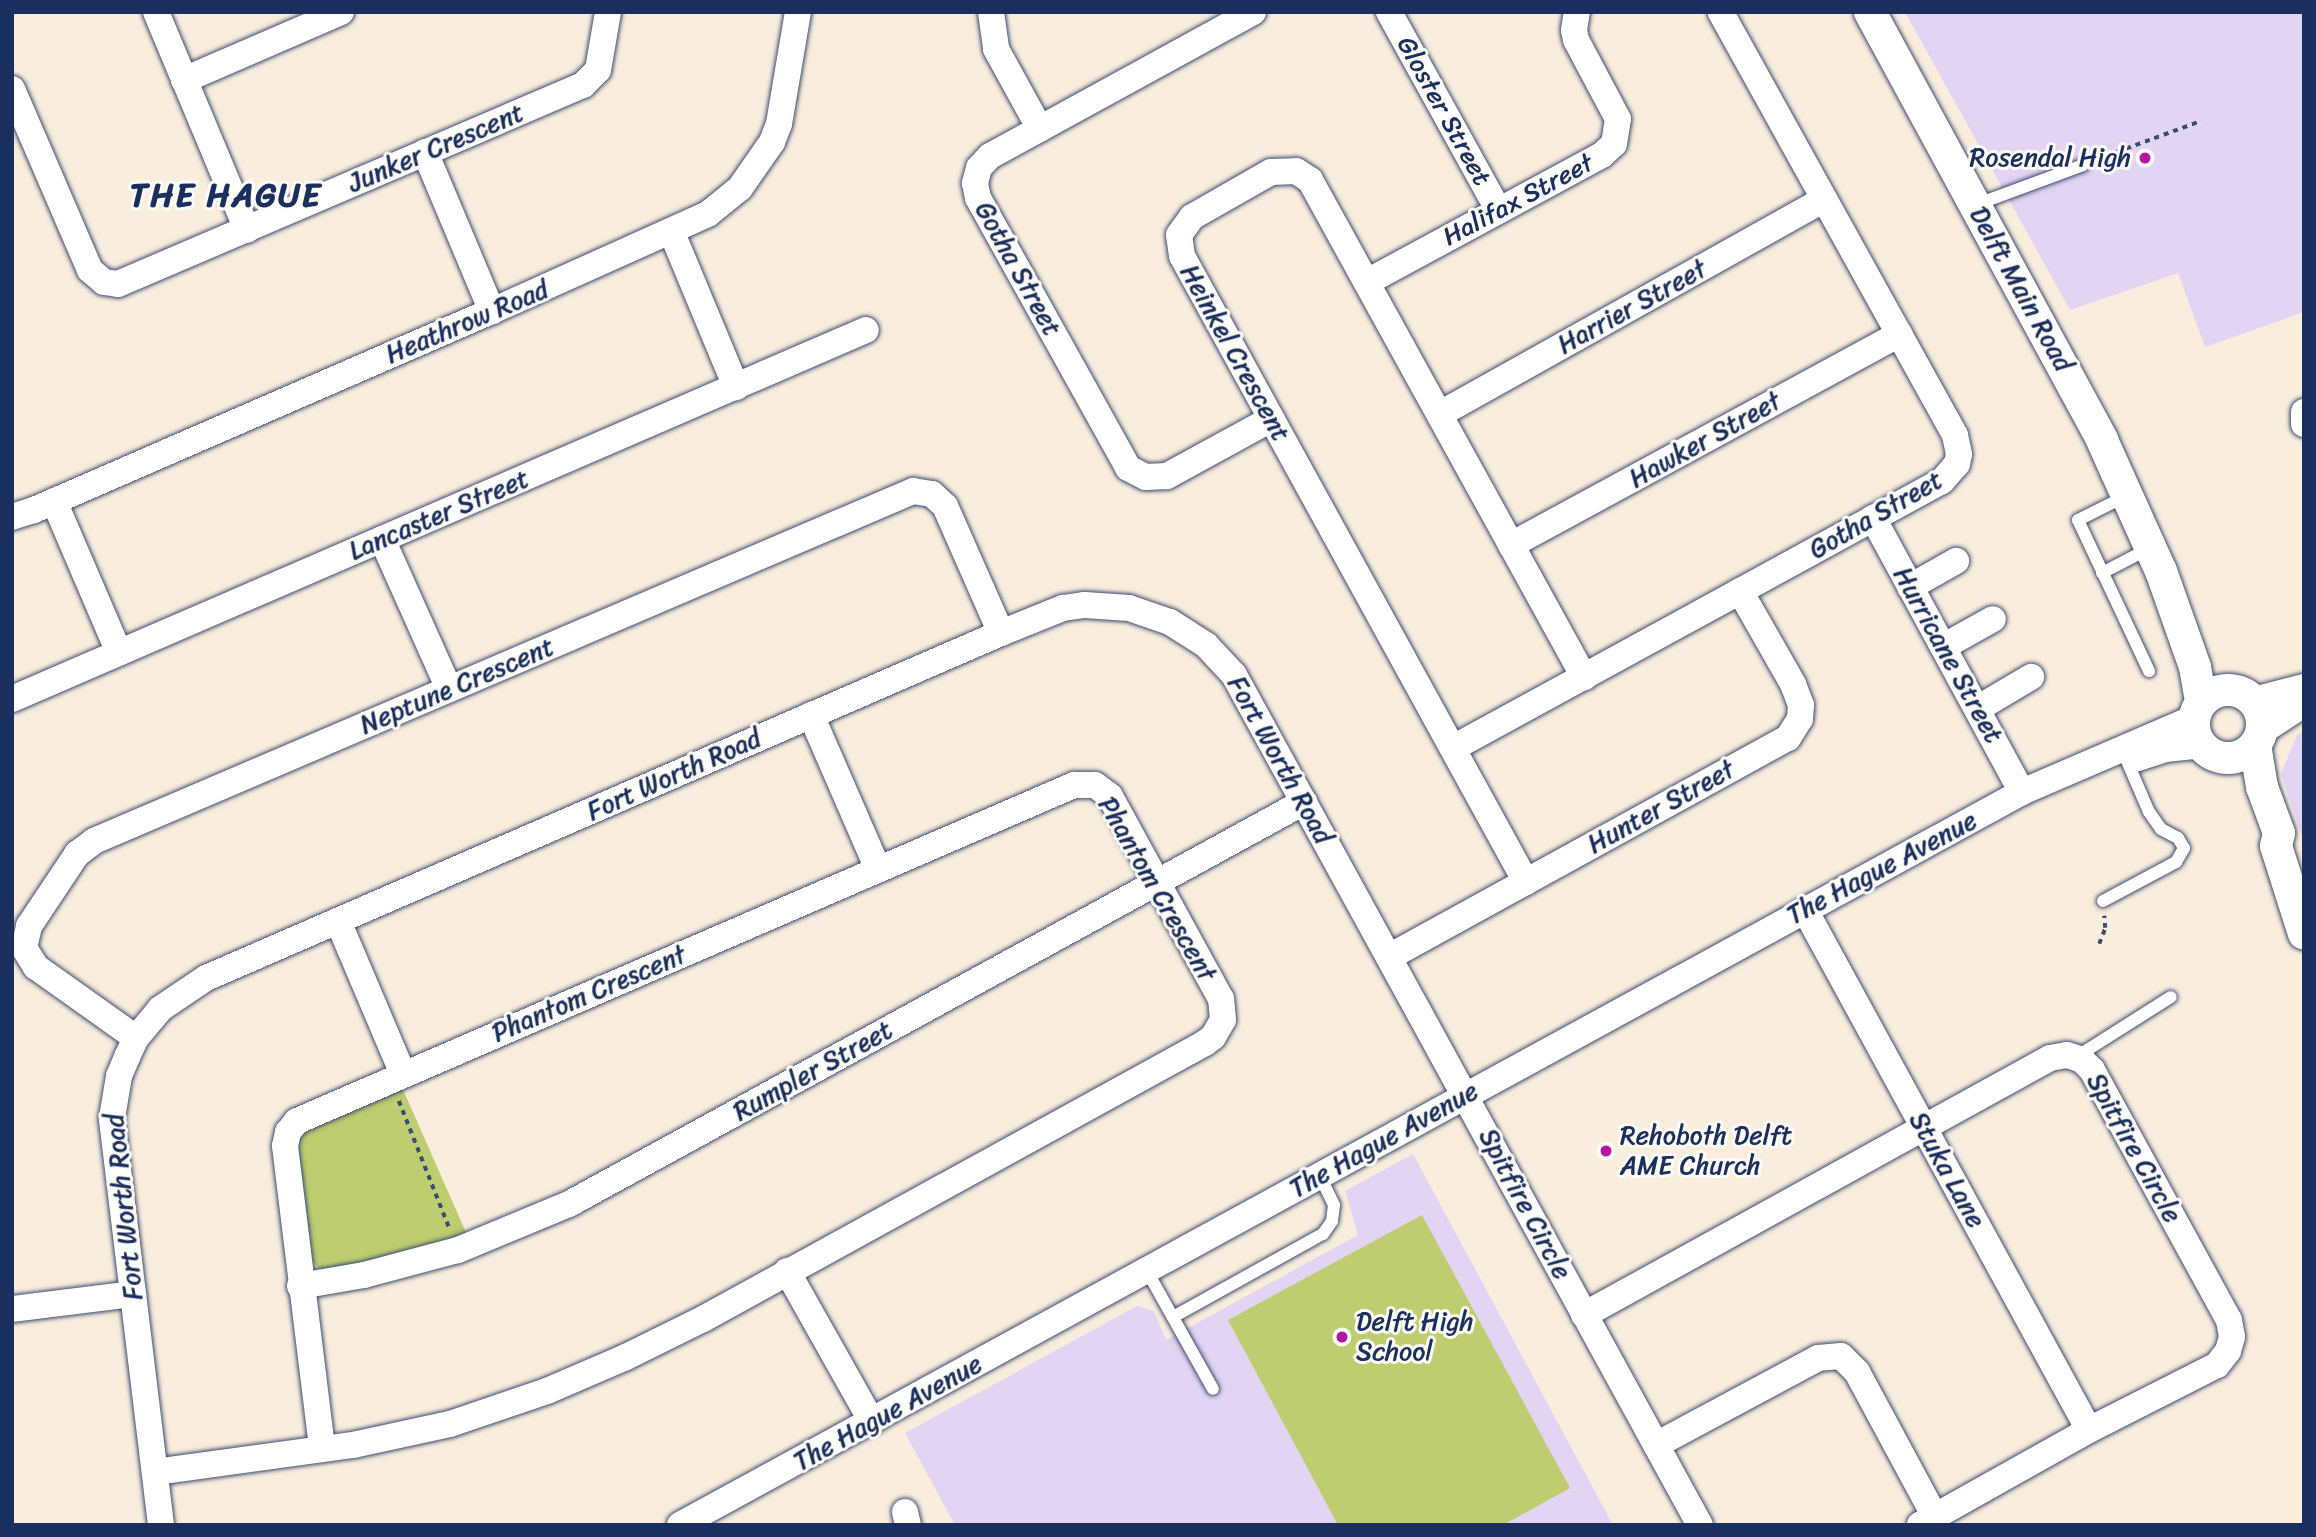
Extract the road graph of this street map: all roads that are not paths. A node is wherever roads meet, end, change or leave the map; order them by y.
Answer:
1 (156, 12) edge
2 (341, 12) edge
3 (608, 12) edge
4 (797, 12) edge
5 (991, 12) edge
6 (1253, 12) edge
7 (1389, 12) edge
8 (1577, 12) edge
9 (1721, 12) edge
10 (1870, 12) edge
11 (184, 80) junction
12 (12, 89) edge
13 (1040, 129) junction
14 (425, 152) junction
15 (2083, 165) road end
16 (1824, 199) junction
17 (1975, 205) junction
18 (1499, 211) junction
19 (247, 230) junction
20 (672, 233) junction
21 (1367, 282) junction
22 (492, 311) junction
23 (866, 330) dead end
24 (1899, 334) junction
25 (736, 387) junction
26 (2304, 412) edge
27 (1440, 414) junction
28 (1271, 419) junction
29 (2304, 424) edge
30 (2128, 495) junction
31 (54, 501) junction
32 (12, 517) edge
33 (1873, 519) junction
34 (383, 539) junction
35 (1511, 545) junction
36 (2155, 560) junction
37 (1956, 561) dead end
38 (2102, 573) junction
39 (1910, 587) junction
40 (1740, 591) junction
41 (1993, 619) dead end
42 (1001, 633) junction
43 (1943, 647) junction
44 (120, 653) junction
45 (2149, 671) dead end
46 (1584, 677) junction
47 (2031, 677) dead end
48 (2304, 687) edge
49 (449, 689) junction
50 (2245, 696) junction
51 (12, 699) edge
52 (2304, 704) edge
53 (1977, 709) junction
54 (811, 715) junction
55 (2206, 731) junction
56 (2258, 738) junction
57 (1452, 748) junction
58 (2127, 761) junction
59 (2093, 764) junction
60 (2022, 792) junction
61 (1304, 802) junction
62 (2276, 846) junction
63 (878, 869) junction
64 (1156, 882) junction
65 (1526, 882) junction
66 (2103, 901) road end
67 (2298, 902) edge
68 (1805, 910) junction
69 (338, 921) junction
70 (2304, 934) edge
71 (1389, 957) junction
72 (2171, 997) dead end
73 (136, 1038) junction
74 (2076, 1057) junction
75 (397, 1077) junction
76 (1466, 1094) junction
77 (1923, 1126) junction
78 (1321, 1176) junction
79 (788, 1271) junction
80 (1147, 1271) junction
81 (300, 1286) junction
82 (133, 1294) junction
83 (12, 1309) edge
84 (1584, 1315) junction
85 (1173, 1317) junction
86 (1213, 1389) dead end
87 (872, 1422) junction
88 (2090, 1430) junction
89 (1656, 1445) junction
90 (322, 1449) junction
91 (155, 1472) junction
92 (1927, 1520) edge
93 (161, 1525) edge
94 (680, 1525) edge
95 (1700, 1525) edge

1 - 11 street
2 - 11 street
3 - 14 street, Junker Crescent
4 - 20 street, Heathrow Road
5 - 13 street
6 - 13 street, Gotha Street
7 - 18 street, Gloster Street
8 - 18 street, Halifax Street
9 - 16 street, Gotha Street
10 - 17 street, Delft Main Road
11 - 19 street
12 - 19 street, Junker Crescent
13 - 28 street, Gotha Street
14 - 19 street, Junker Crescent
14 - 22 street
15 - 17 lane
16 - 24 street, Gotha Street
16 - 27 street, Harrier Street
17 - 30 street, Delft Main Road
18 - 21 street, Halifax Street
20 - 22 street, Heathrow Road
20 - 25 street
21 - 27 street, Heinkel Crescent
21 - 28 street, Heinkel Crescent
22 - 31 street, Heathrow Road
23 - 25 street, Lancaster Street
24 - 33 street, Gotha Street
24 - 35 street, Hawker Street
25 - 34 street, Lancaster Street
26 - 29 street
27 - 35 street, Heinkel Crescent
28 - 57 street, Heinkel Crescent
30 - 36 street, Delft Main Road
30 - 38 lane
31 - 32 street, Heathrow Road
31 - 44 street
33 - 39 street, Hurricane Street
33 - 40 street, Gotha Street
34 - 44 street, Lancaster Street
34 - 49 street
35 - 46 street, Heinkel Crescent
36 - 38 lane
36 - 50 street, Delft Main Road
36 - 55 street, Delft Main Road
37 - 39 street
38 - 45 lane
39 - 43 street, Hurricane Street
40 - 46 street, Gotha Street
40 - 65 street, Hunter Street
41 - 43 street
42 - 49 street, Neptune Crescent
42 - 54 street, Fort Worth Road
42 - 61 street, Fort Worth Road
43 - 53 street, Hurricane Street
44 - 51 street, Lancaster Street
46 - 57 street, Gotha Street
47 - 53 street
48 - 50 street
49 - 73 street, Neptune Crescent
50 - 55 street
50 - 56 street
52 - 56 street
53 - 60 street, Hurricane Street
54 - 63 street
54 - 69 street, Fort Worth Road
55 - 56 street
55 - 58 street, The Hague Avenue
55 - 59 street, The Hague Avenue
55 - 62 street, Delft Main Road
56 - 62 street, Delft Main Road
57 - 65 street, Heinkel Crescent
58 - 59 street, The Hague Avenue
58 - 66 lane
59 - 60 street, The Hague Avenue
60 - 68 street, The Hague Avenue
61 - 64 street, Rumpler Street
61 - 71 street, Fort Worth Road
62 - 67 street, Delft Main Road
63 - 64 street, Phantom Crescent
63 - 75 street, Phantom Crescent
64 - 79 street, Phantom Crescent
64 - 81 street, Rumpler Street
65 - 71 street, Hunter Street
67 - 70 street, Delft Main Road
68 - 76 street, The Hague Avenue
68 - 77 street, Stuka Lane
69 - 73 street, Fort Worth Road
69 - 75 street
71 - 76 street, Fort Worth Road
72 - 74 lane
73 - 82 street, Fort Worth Road
74 - 77 street, Spitfire Circle
74 - 88 street, Spitfire Circle
75 - 81 street, Phantom Crescent
76 - 78 street, The Hague Avenue
76 - 84 street, Spitfire Circle
77 - 84 street, Spitfire Circle
77 - 88 street, Stuka Lane
78 - 80 street, The Hague Avenue
78 - 85 lane
79 - 87 street
79 - 90 street, Phantom Crescent
80 - 85 lane
80 - 87 street, The Hague Avenue
81 - 90 street, Phantom Crescent
82 - 83 street
82 - 91 street, Fort Worth Road
84 - 89 street, Spitfire Circle
85 - 86 lane
87 - 94 street, The Hague Avenue
88 - 92 street, Spitfire Circle
89 - 92 street
89 - 95 street, Spitfire Circle
90 - 91 street, Phantom Crescent
91 - 93 street, Fort Worth Road

